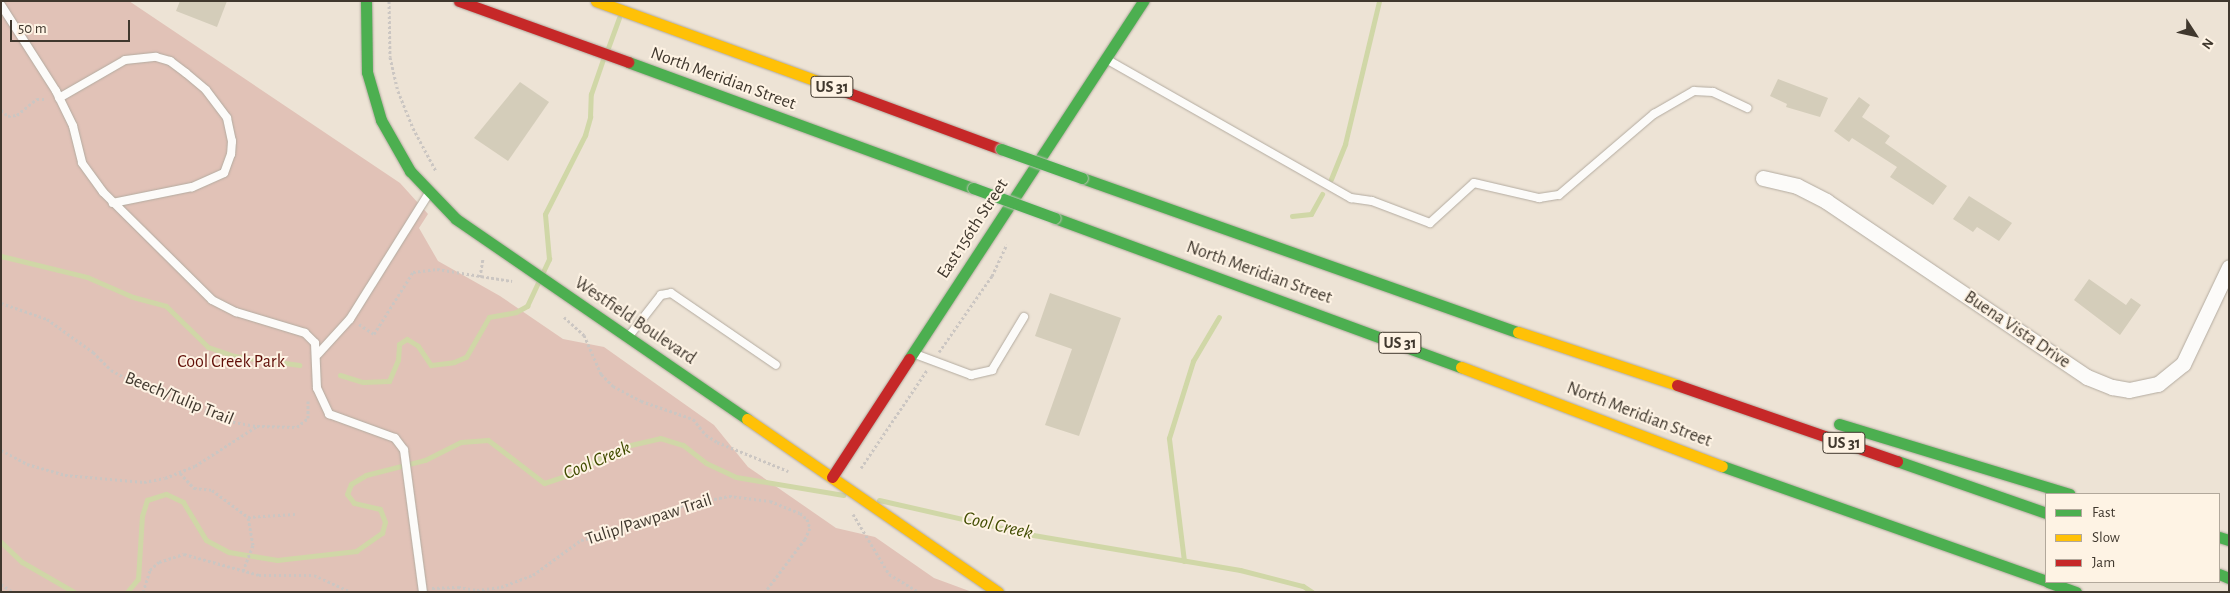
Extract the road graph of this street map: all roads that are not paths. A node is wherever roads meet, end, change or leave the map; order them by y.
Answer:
1 (366, 1) edge
2 (459, 1) edge
3 (596, 1) edge
4 (1143, 1) edge
5 (1, 5) edge
6 (1106, 59) junction
7 (59, 98) junction
8 (1748, 108) dead end
9 (1763, 178) dead end
10 (429, 193) junction
11 (113, 203) junction
12 (2229, 267) edge
13 (1024, 317) dead end
14 (628, 338) junction
15 (913, 353) junction
16 (318, 354) junction
17 (776, 364) dead end
18 (1642, 373) junction
19 (1802, 415) dead end
20 (1830, 422) dead end
21 (1744, 474) junction
22 (832, 476) junction
23 (2067, 493) edge
24 (2045, 513) edge
25 (1964, 565) dead end
26 (2045, 580) edge
27 (2052, 583) edge
28 (423, 590) edge
29 (998, 592) edge
30 (2076, 592) edge

1 - 10 main road, Westfield Boulevard
2 - 21 main road, North Meridian Street / US 31, bridge
3 - 18 main road, North Meridian Street / US 31, bridge
4 - 6 main road, East 156th Street
5 - 7 lane
6 - 8 lane
6 - 15 main road, East 156th Street
7 - 11 lane
7 - 11 lane
9 - 12 street, Buena Vista Drive
10 - 14 main road, Westfield Boulevard
10 - 16 lane
11 - 16 lane
13 - 15 lane
14 - 17 lane
14 - 22 main road, Westfield Boulevard
15 - 22 main road, East 156th Street
16 - 28 lane
18 - 19 main road
18 - 24 main road, North Meridian Street / US 31
20 - 23 main road
21 - 25 main road
21 - 26 main road, North Meridian Street / US 31
22 - 29 main road, Westfield Boulevard
27 - 30 main road, North Meridian Street / US 31

